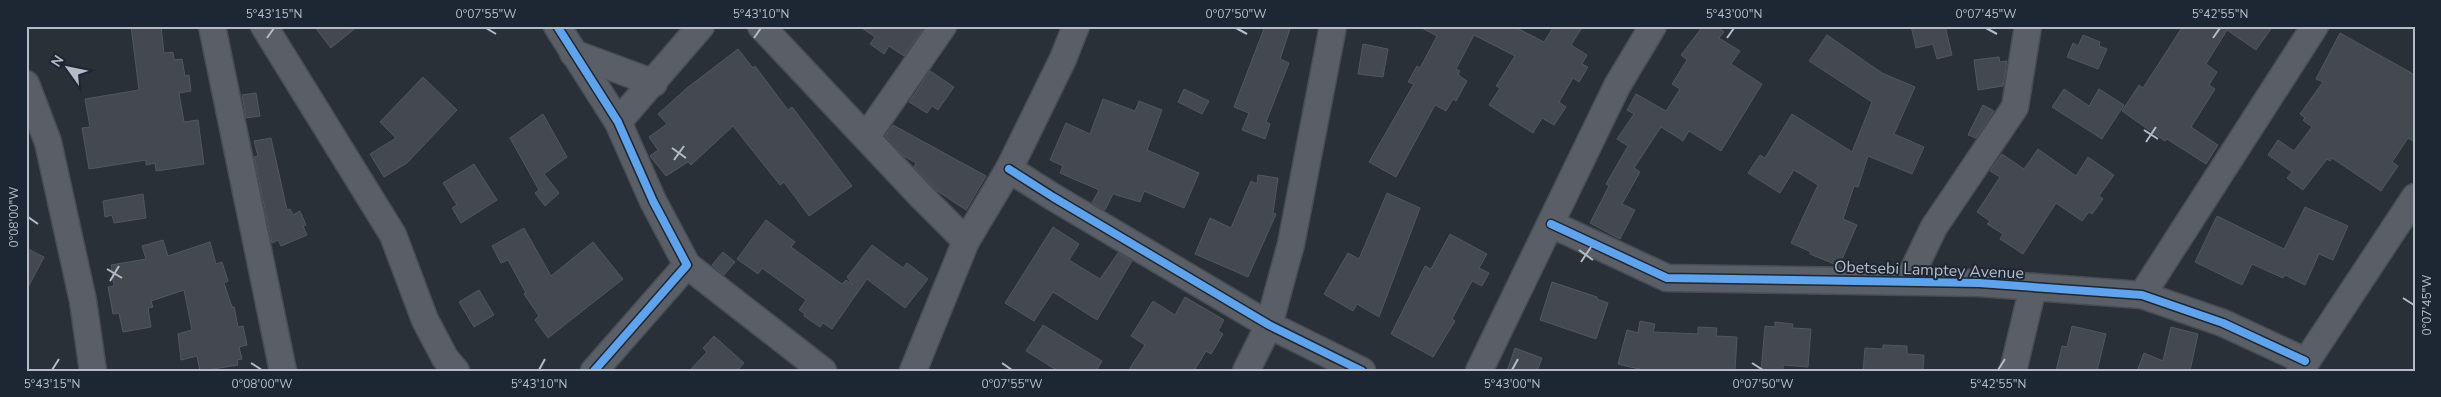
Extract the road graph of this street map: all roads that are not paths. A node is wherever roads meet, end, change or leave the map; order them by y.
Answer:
1 (212, 26) edge
2 (264, 26) edge
3 (557, 26) edge
4 (701, 26) edge
5 (761, 26) edge
6 (943, 26) edge
7 (1076, 26) edge
8 (1334, 26) edge
9 (1652, 26) edge
10 (2028, 26) edge
11 (2315, 26) edge
12 (573, 53) junction
13 (654, 83) junction
14 (26, 84) edge
15 (618, 122) junction
16 (866, 137) junction
17 (1010, 169) junction
18 (2415, 197) edge
19 (1551, 224) junction
20 (966, 241) junction
21 (687, 265) junction
22 (1908, 282) junction
23 (2033, 287) junction
24 (2142, 295) junction
25 (1269, 325) junction
26 (2302, 366) edge
27 (93, 371) edge
28 (284, 371) edge
29 (456, 371) edge
30 (594, 371) edge
31 (823, 371) edge
32 (913, 371) edge
33 (1246, 371) edge
34 (1362, 371) edge
35 (1479, 371) edge
36 (2013, 371) edge

1 - 28 street
2 - 29 street
3 - 12 street
4 - 13 street
5 - 16 street
6 - 16 street
7 - 17 street
8 - 25 street
9 - 19 street
10 - 22 street
11 - 24 street
12 - 13 street
12 - 15 street
13 - 15 street
14 - 27 street
15 - 21 street
16 - 20 street
17 - 20 street
17 - 25 street
18 - 26 street
19 - 22 street, Obetsebi Lamptey Avenue
19 - 35 street
20 - 32 street
21 - 30 street
21 - 31 street
22 - 23 street, Obetsebi Lamptey Avenue
23 - 24 street, Obetsebi Lamptey Avenue
23 - 36 street
24 - 26 street, Obetsebi Lamptey Avenue
25 - 33 street
25 - 34 street

